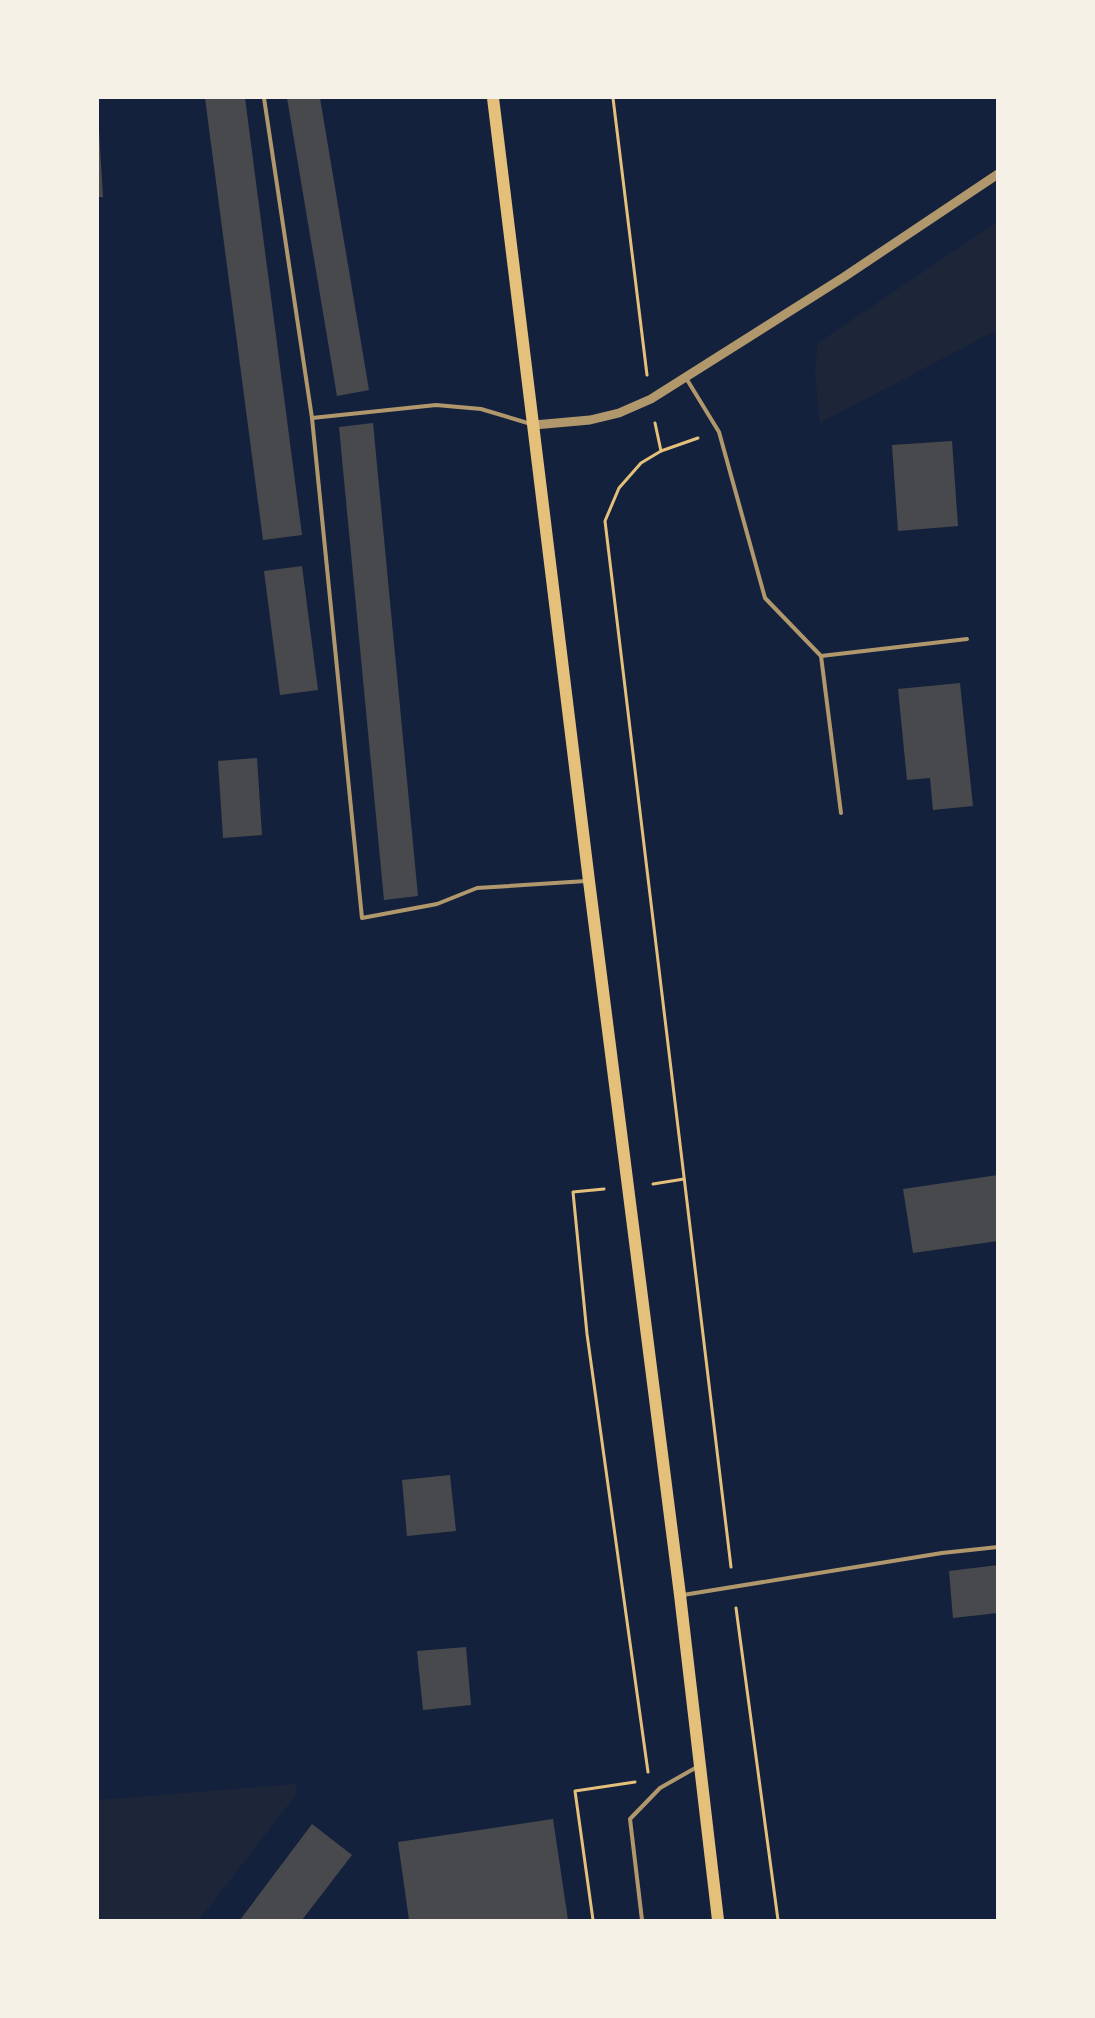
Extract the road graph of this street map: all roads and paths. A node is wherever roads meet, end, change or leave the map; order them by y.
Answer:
1 (264, 98) edge
2 (493, 98) edge
3 (613, 98) edge
4 (998, 174) edge
5 (686, 378) junction
6 (651, 399) junction
7 (312, 418) junction
8 (534, 425) junction
9 (719, 432) junction
10 (661, 451) junction
11 (967, 639) dead end
12 (821, 656) junction
13 (841, 813) dead end
14 (589, 881) junction
15 (573, 1192) dead end
16 (998, 1546) edge
17 (733, 1588) junction
18 (680, 1595) junction
19 (700, 1765) junction
20 (649, 1780) dead end
21 (640, 1781) dead end
22 (593, 1920) edge
23 (642, 1920) edge
24 (718, 1920) edge
25 (778, 1920) edge

1 - 7 lane
2 - 8 main road
3 - 6 path
4 - 5 street
5 - 6 street
5 - 9 lane
6 - 8 street
6 - 10 path
7 - 8 lane
7 - 14 lane
8 - 14 main road
9 - 10 path
9 - 12 lane
10 - 17 path
11 - 12 lane
12 - 13 lane
14 - 18 main road
15 - 20 path
16 - 17 lane
17 - 18 lane
17 - 25 path
18 - 19 main road
19 - 23 lane
19 - 24 main road
21 - 22 path

